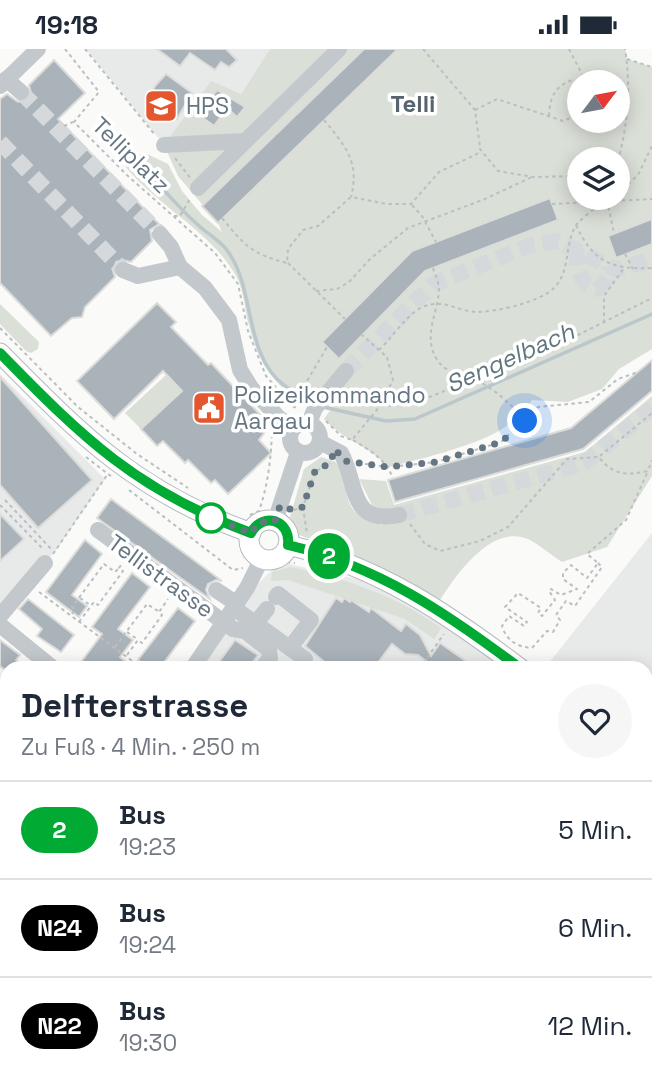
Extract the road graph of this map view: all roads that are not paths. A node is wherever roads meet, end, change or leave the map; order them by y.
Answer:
1 (339, 49) edge
2 (33, 51) edge
3 (3, 83) edge
4 (21, 92) tunnel mouth
5 (245, 141) junction
6 (164, 145) road end
7 (198, 188) road end
8 (166, 229) tunnel mouth
9 (180, 267) junction
10 (123, 270) tunnel mouth
11 (0, 353) edge
12 (346, 371) tunnel mouth
13 (315, 411) junction
14 (293, 428) junction
15 (320, 442) junction
16 (298, 452) junction
17 (278, 513) junction
18 (402, 515) tunnel mouth
19 (98, 530) dead end
20 (251, 533) junction
21 (288, 545) junction
22 (50, 557) road end
23 (254, 563) junction
24 (216, 590) dead end
25 (235, 606) junction
26 (0, 615) edge
27 (224, 622) junction
28 (256, 623) junction
29 (0, 625) edge
30 (290, 648) junction
31 (305, 659) dead end
32 (44, 661) edge
33 (197, 661) edge
34 (267, 661) edge
35 (510, 661) edge

1 - 5 street
2 - 3 street
3 - 4 street
5 - 6 street
5 - 7 street
8 - 9 street
9 - 10 street
9 - 14 street
11 - 20 main road
12 - 13 street
13 - 14 street
13 - 15 street
14 - 16 street
15 - 16 street
15 - 18 street
16 - 17 street
17 - 20 main road
17 - 21 main road
19 - 27 street, Tellistrasse
20 - 23 main road
21 - 23 main road
21 - 35 main road
22 - 26 street
23 - 25 street
24 - 25 street
25 - 27 street
25 - 28 street
27 - 33 street
27 - 34 street, Tellistrasse
28 - 30 street
28 - 30 street
29 - 32 street
30 - 31 street

